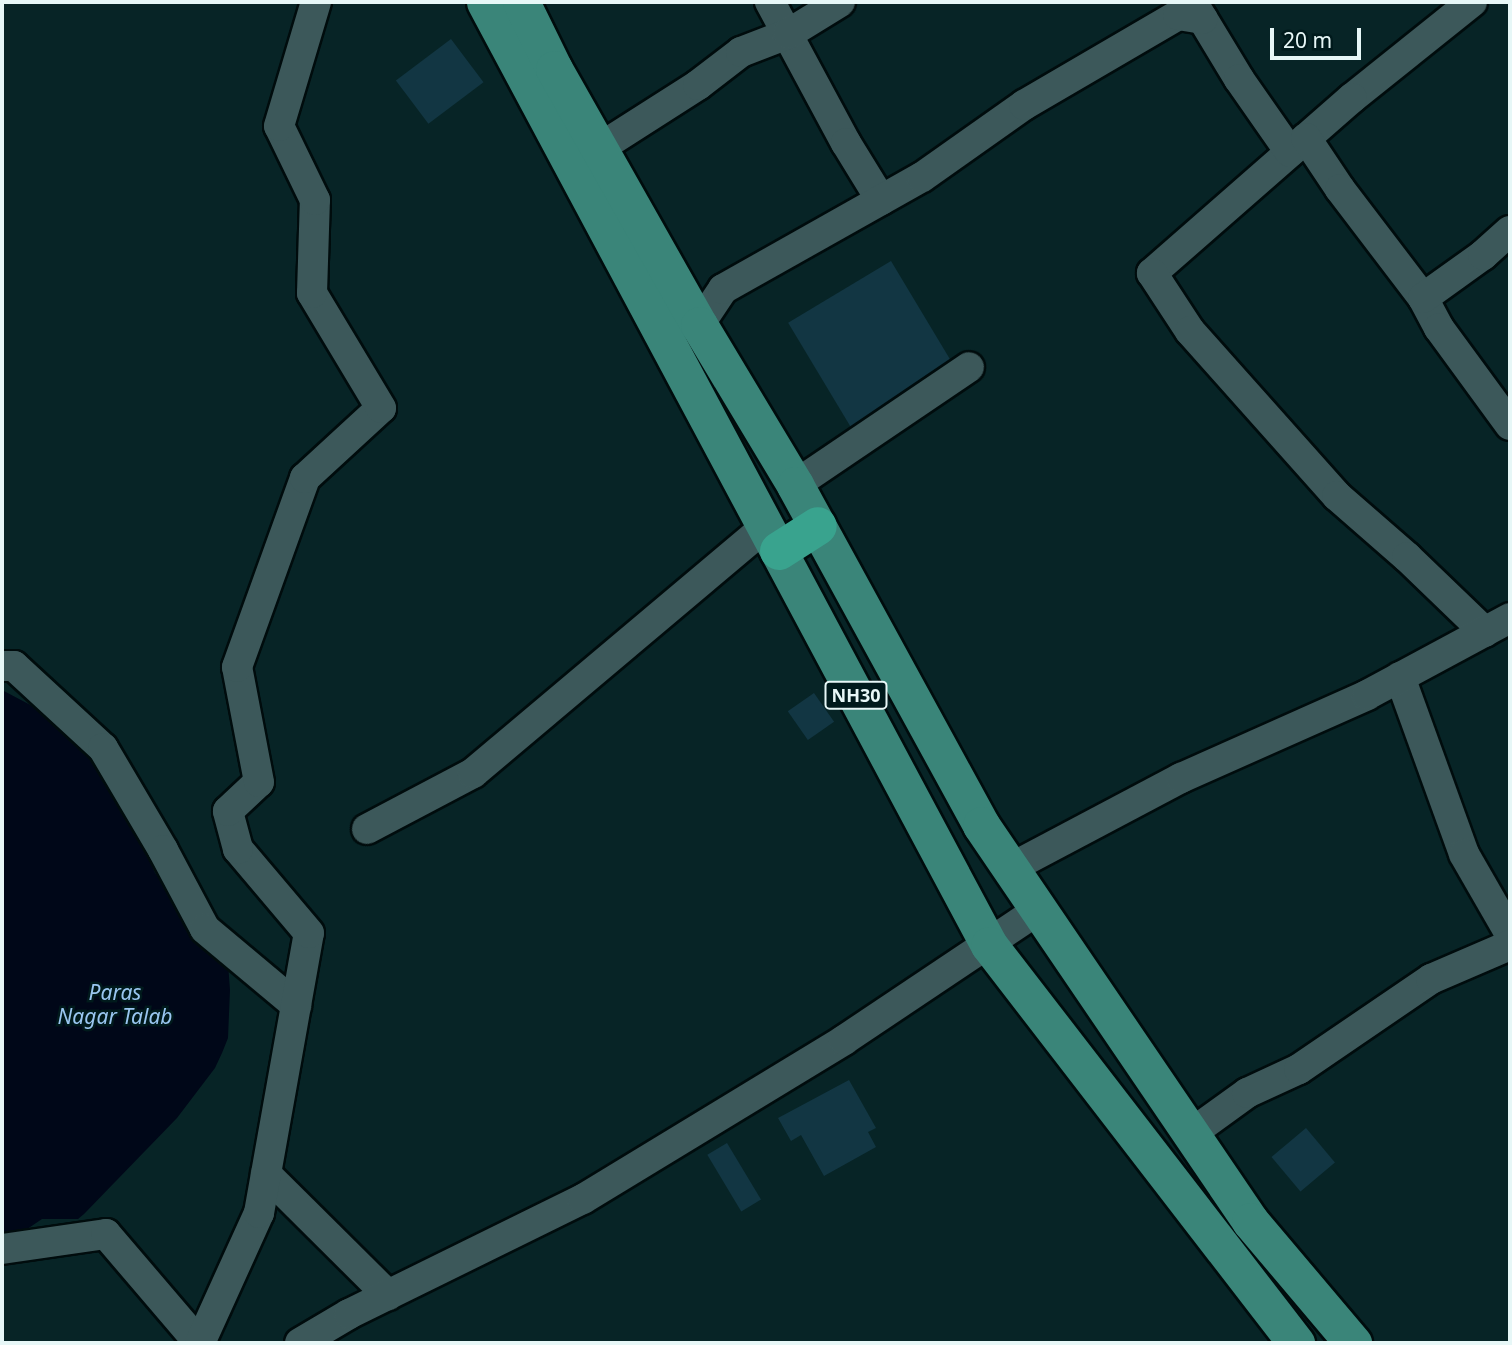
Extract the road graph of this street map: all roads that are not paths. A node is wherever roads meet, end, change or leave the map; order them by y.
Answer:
1 (316, 2) edge
2 (485, 2) edge
3 (521, 2) edge
4 (770, 2) edge
5 (840, 2) edge
6 (1472, 2) edge
7 (1198, 10) edge
8 (788, 34) junction
9 (1298, 145) junction
10 (601, 147) junction
11 (881, 200) junction
12 (1510, 231) edge
13 (1423, 298) junction
14 (699, 325) junction
15 (969, 367) dead end
16 (1510, 425) edge
17 (795, 485) junction
18 (818, 526) junction
19 (772, 538) junction
20 (1497, 625) edge
21 (2, 666) edge
22 (1400, 677) junction
23 (367, 829) dead end
24 (1009, 869) junction
25 (1037, 911) junction
26 (1510, 934) edge
27 (989, 945) junction
28 (1510, 945) edge
29 (296, 1005) junction
30 (1189, 1135) junction
31 (266, 1174) junction
32 (2, 1249) edge
33 (388, 1295) junction
34 (200, 1343) edge
35 (300, 1343) edge
36 (1296, 1343) edge
37 (1353, 1343) edge

1 - 29 street
2 - 19 main road, NH30
3 - 10 main road, NH30
4 - 8 street
5 - 8 street
6 - 9 street
7 - 9 street
7 - 11 street
8 - 10 street
8 - 11 street
9 - 13 street
9 - 20 street
10 - 14 main road, NH30
11 - 14 street
12 - 13 street
13 - 16 street
14 - 17 main road, NH30
15 - 17 street
17 - 18 main road, NH30
18 - 19 highway
18 - 24 main road, NH30
19 - 23 street
19 - 27 main road, NH30
20 - 22 street
21 - 29 street
22 - 24 street
22 - 26 street
24 - 25 main road, NH30
25 - 27 street
25 - 30 main road, NH30
27 - 33 street
27 - 36 main road, NH30
28 - 30 street
29 - 31 street
30 - 37 main road, NH30
31 - 33 street
31 - 34 street
32 - 34 street
33 - 35 street

